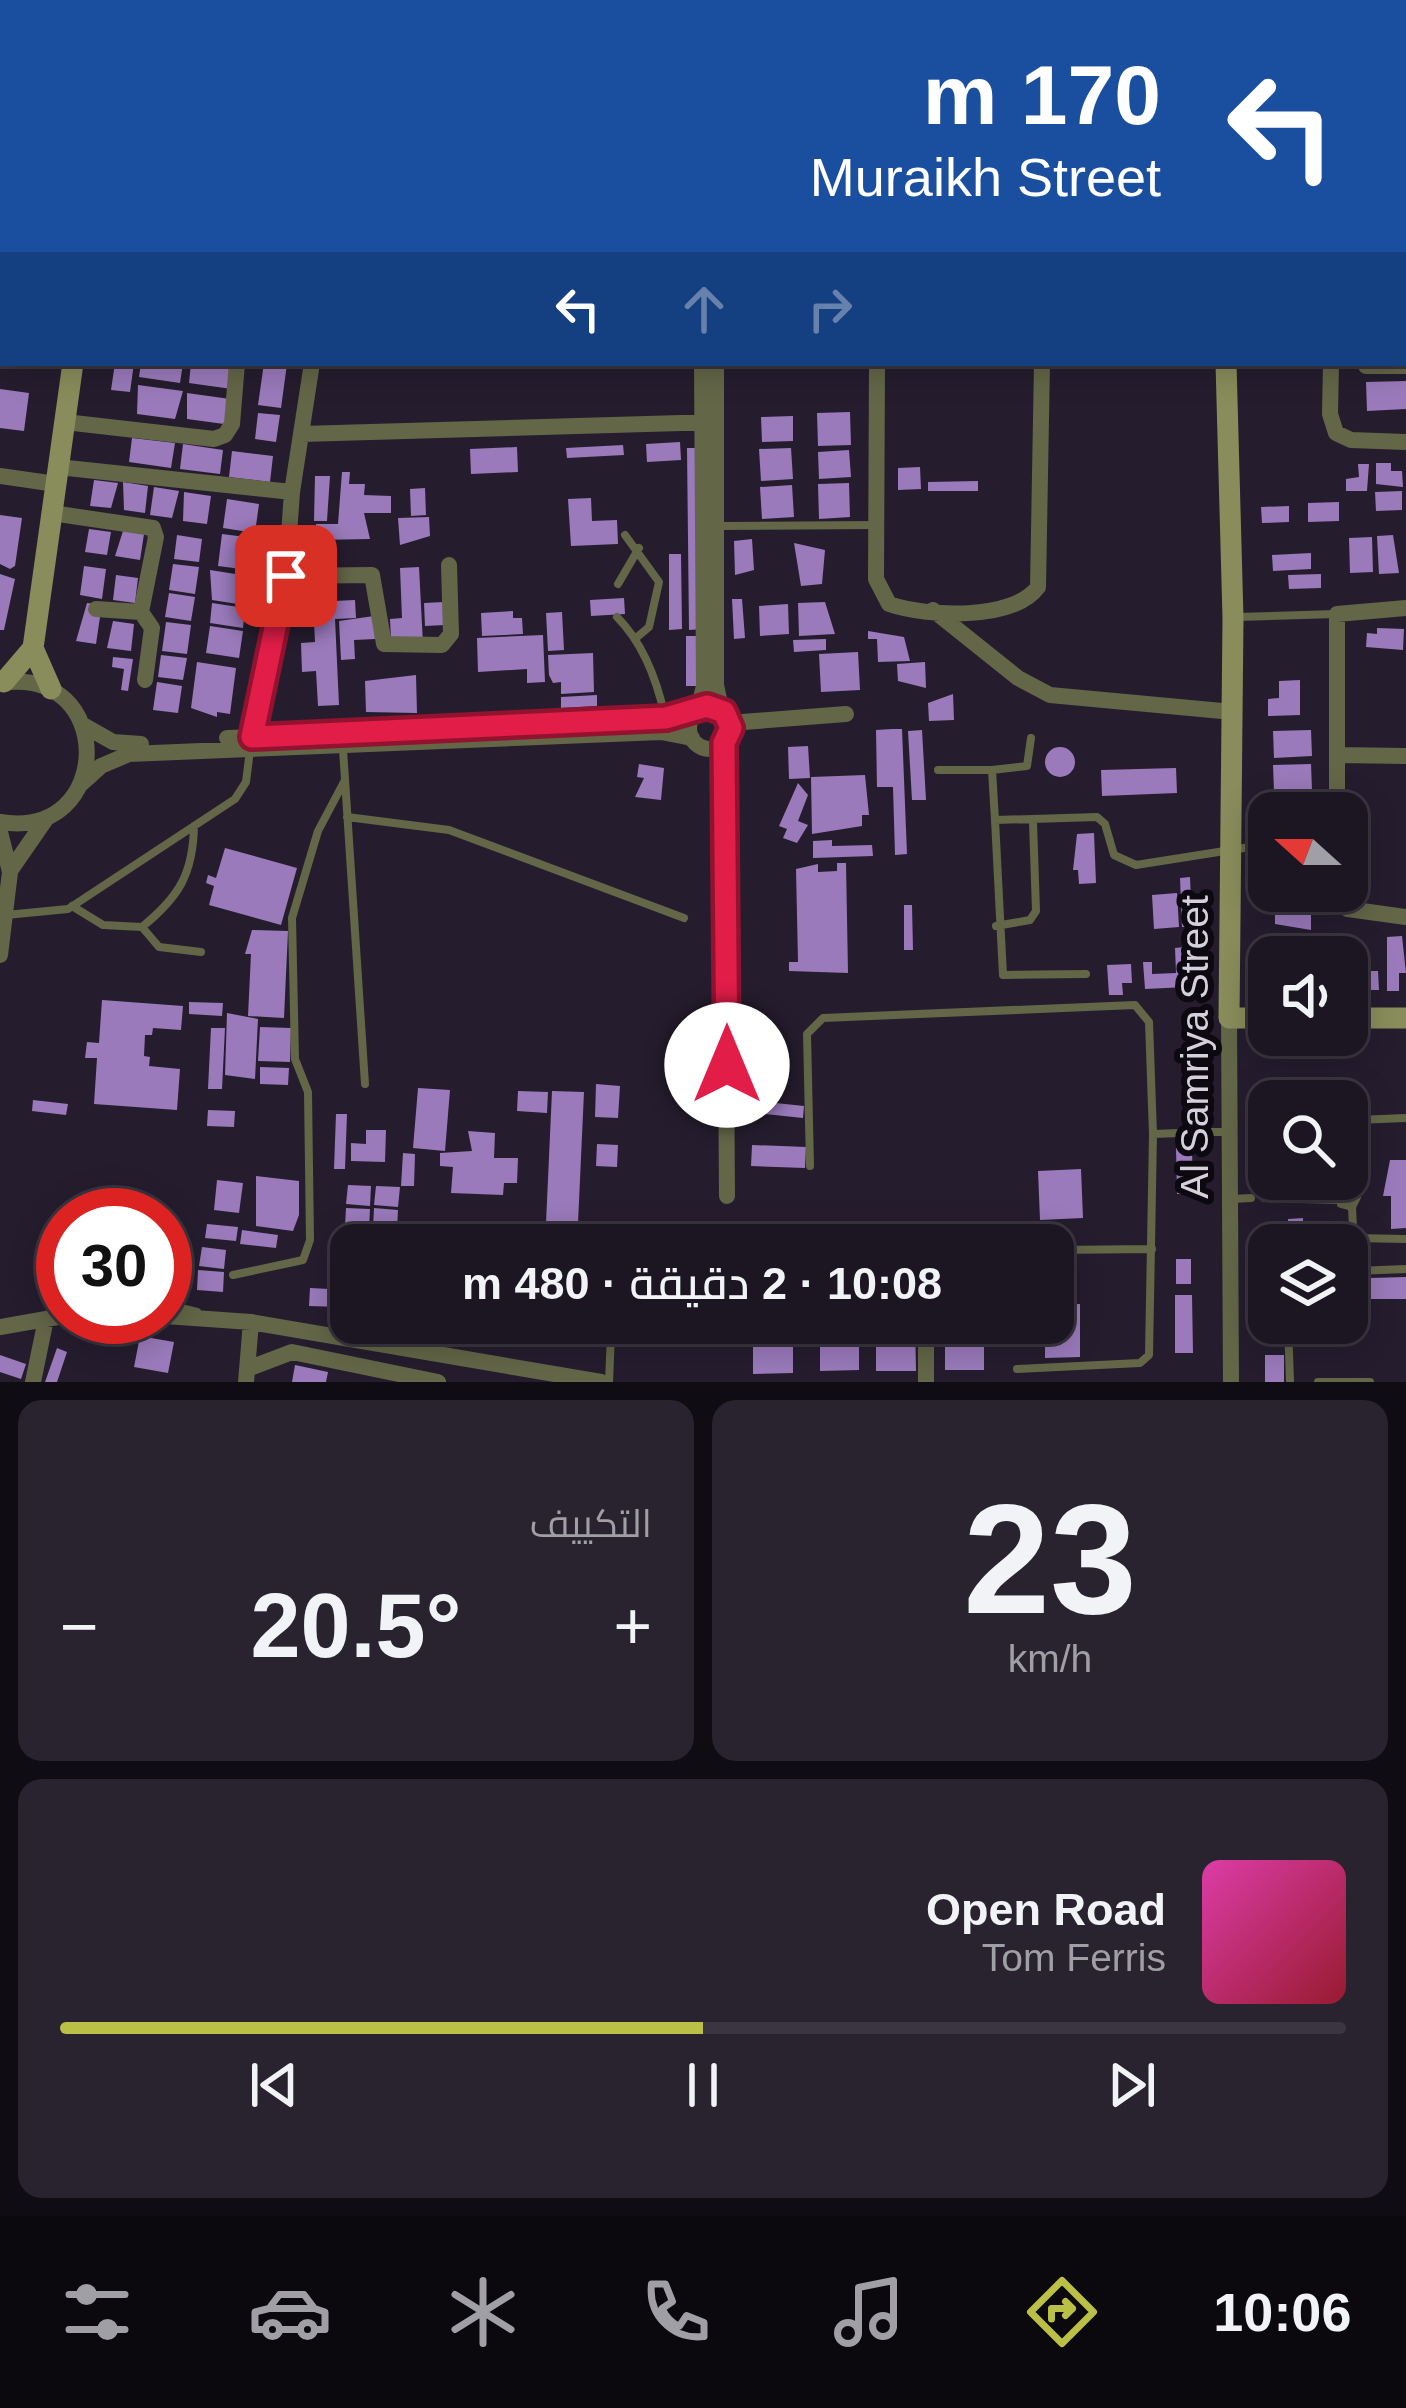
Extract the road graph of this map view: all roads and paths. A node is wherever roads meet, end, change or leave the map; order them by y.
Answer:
1 (73, 366) edge
2 (237, 366) edge
3 (312, 366) edge
4 (703, 366) edge
5 (716, 366) edge
6 (877, 366) edge
7 (1042, 366) edge
8 (1226, 366) edge
9 (1331, 366) edge
10 (64, 422) junction
11 (710, 423) junction
12 (301, 434) junction
13 (1406, 442) edge
14 (57, 475) junction
15 (0, 476) edge
16 (292, 492) junction
17 (52, 513) junction
18 (875, 525) junction
19 (718, 526) junction
20 (625, 535) dead end
21 (639, 548) junction
22 (448, 565) dead end
23 (286, 576) junction
24 (618, 584) dead end
25 (1406, 608) edge
26 (96, 609) dead end
27 (933, 610) junction
28 (141, 612) junction
29 (1337, 614) junction
30 (617, 617) dead end
31 (1233, 618) junction
32 (636, 638) junction
33 (33, 648) junction
34 (145, 680) dead end
35 (2, 683) edge
36 (51, 689) junction
37 (696, 712) junction
38 (1233, 712) junction
39 (846, 714) dead end
40 (725, 716) junction
41 (665, 718) junction
42 (83, 725) junction
43 (692, 738) junction
44 (1031, 738) dead end
45 (342, 740) junction
46 (251, 743) junction
47 (724, 743) junction
48 (1338, 755) junction
49 (1406, 756) edge
50 (938, 770) dead end
51 (992, 770) junction
52 (345, 780) junction
53 (81, 784) junction
54 (1337, 792) edge
55 (347, 817) junction
56 (47, 818) junction
57 (994, 820) junction
58 (0, 822) edge
59 (1033, 822) junction
60 (194, 826) junction
61 (0, 832) edge
62 (1248, 849) edge
63 (1231, 853) junction
64 (6, 883) edge
65 (72, 906) junction
66 (1356, 912) edge
67 (4, 915) junction
68 (1406, 916) edge
69 (684, 918) dead end
70 (996, 926) junction
71 (142, 927) junction
72 (201, 952) dead end
73 (0, 955) edge
74 (1086, 974) dead end
75 (1228, 1018) junction
76 (1248, 1018) edge
77 (1368, 1018) edge
78 (1406, 1018) edge
79 (365, 1084) dead end
80 (1406, 1118) edge
81 (1368, 1120) edge
82 (1229, 1132) junction
83 (1153, 1134) junction
84 (810, 1166) dead end
85 (727, 1196) dead end
86 (1248, 1198) edge
87 (1230, 1199) junction
88 (1315, 1200) edge
89 (1358, 1200) edge
90 (1340, 1201) joint
91 (1352, 1207) junction
92 (1353, 1224) edge
93 (1368, 1238) edge
94 (1406, 1239) edge
95 (1152, 1249) junction
96 (1074, 1250) edge
97 (1406, 1269) edge
98 (1368, 1270) edge
99 (233, 1275) dead end
100 (192, 1313) edge
101 (192, 1317) edge
102 (209, 1318) junction
103 (36, 1320) edge
104 (251, 1322) junction
105 (0, 1327) edge
106 (45, 1344) edge
107 (610, 1344) edge
108 (926, 1344) edge
109 (1289, 1344) edge
110 (1017, 1369) dead end
111 (246, 1376) edge
112 (33, 1382) edge
113 (438, 1382) edge
114 (605, 1382) edge
115 (926, 1382) edge
116 (1231, 1382) edge
117 (1290, 1382) edge
118 (1318, 1382) edge
119 (1370, 1382) edge

1 - 10 street
2 - 10 street
3 - 12 street
4 - 11 street
5 - 11 street
6 - 18 street
7 - 27 street
8 - 31 street, Al Samriya Street
9 - 13 street
10 - 14 street
11 - 12 street
11 - 19 street
11 - 37 street
12 - 16 street
14 - 15 street
14 - 16 street
14 - 17 street
16 - 23 street
17 - 28 street
17 - 33 street
18 - 19 lane
18 - 27 street
19 - 40 street
20 - 21 lane
21 - 24 lane
21 - 32 lane
22 - 23 street
23 - 46 street
25 - 29 street
26 - 28 street
27 - 38 street
28 - 34 street
29 - 31 lane
29 - 48 street
30 - 32 lane
31 - 38 street, Al Samriya Street
32 - 41 lane
33 - 35 street
33 - 36 street
35 - 36 street
36 - 42 street
37 - 40 street
37 - 41 street
37 - 43 street
38 - 63 street, Al Samriya Street
39 - 40 street
40 - 47 street
41 - 45 street
42 - 46 street
42 - 53 street
43 - 45 street
43 - 47 street
44 - 51 lane
45 - 46 street
45 - 52 lane
46 - 53 street
46 - 60 lane
47 - 85 street
48 - 49 street
48 - 54 street
50 - 51 lane
51 - 57 lane
52 - 55 lane
52 - 99 lane
53 - 56 street
55 - 69 lane
55 - 79 lane
56 - 58 street
56 - 64 street
57 - 59 lane
57 - 70 lane
59 - 63 lane
59 - 70 lane
60 - 65 lane
60 - 71 lane
61 - 64 street
62 - 63 lane
63 - 75 street, Al Samriya Street
64 - 67 street
65 - 67 lane
65 - 71 lane
66 - 68 street
67 - 73 street
70 - 74 lane
71 - 72 lane
75 - 76 street
75 - 82 street, Al Samriya Street
77 - 78 street
80 - 81 lane
82 - 83 lane
82 - 87 street, Al Samriya Street
83 - 84 lane
83 - 95 lane
86 - 87 lane
87 - 116 street, Al Samriya Street
88 - 90 lane
89 - 91 lane
90 - 91 lane
91 - 92 lane
93 - 94 lane
95 - 96 lane
95 - 110 lane
97 - 98 lane
100 - 102 lane
101 - 102 street
102 - 104 street
103 - 105 street
104 - 111 street
104 - 114 street
106 - 112 street
107 - 114 lane
108 - 115 street
109 - 117 lane
111 - 113 street
118 - 119 lane

